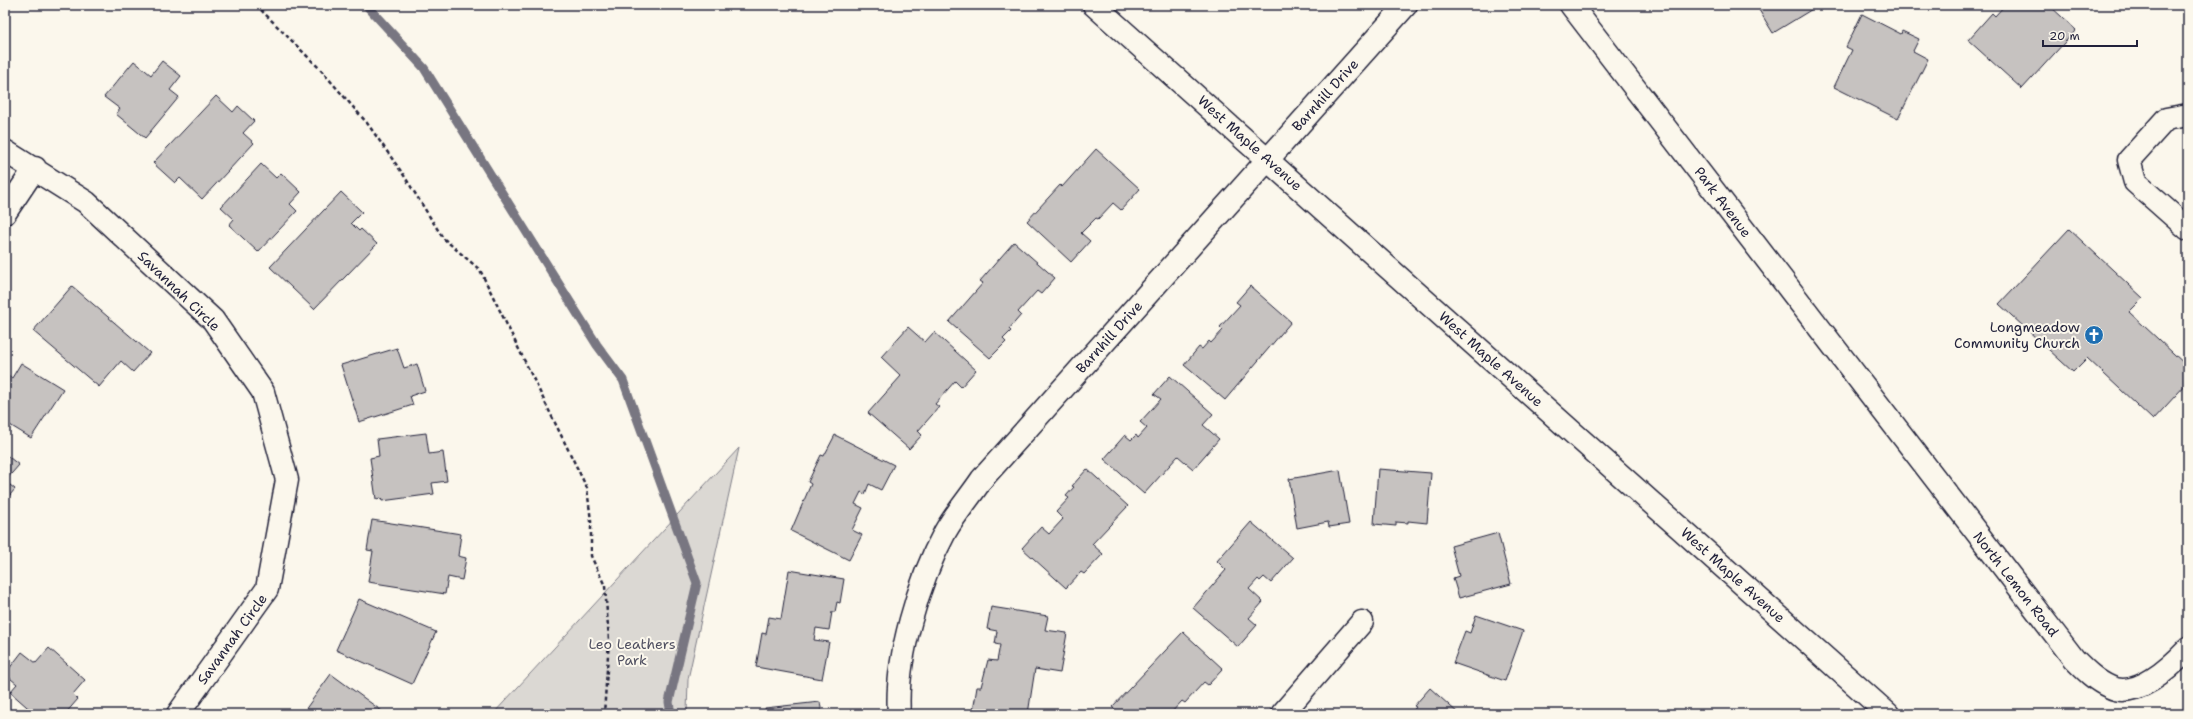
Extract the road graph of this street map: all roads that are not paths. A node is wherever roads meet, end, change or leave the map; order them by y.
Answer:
1 (1094, 5) edge
2 (1406, 5) edge
3 (1571, 5) edge
4 (2188, 115) edge
5 (5, 151) edge
6 (1268, 160) junction
7 (35, 168) junction
8 (5, 213) edge
9 (2188, 229) edge
10 (1874, 400) joint
11 (1362, 622) dead end
12 (2188, 649) edge
13 (178, 714) edge
14 (899, 714) edge
15 (1282, 714) edge
16 (1888, 714) edge

1 - 6 street, West Maple Avenue
2 - 6 street, Barnhill Drive
3 - 10 street, Park Avenue
4 - 9 street
5 - 7 street, Savannah Circle
6 - 14 street, Barnhill Drive
6 - 16 street, West Maple Avenue
7 - 8 street
7 - 13 street, Savannah Circle
10 - 12 street, North Lemon Road
11 - 15 street

